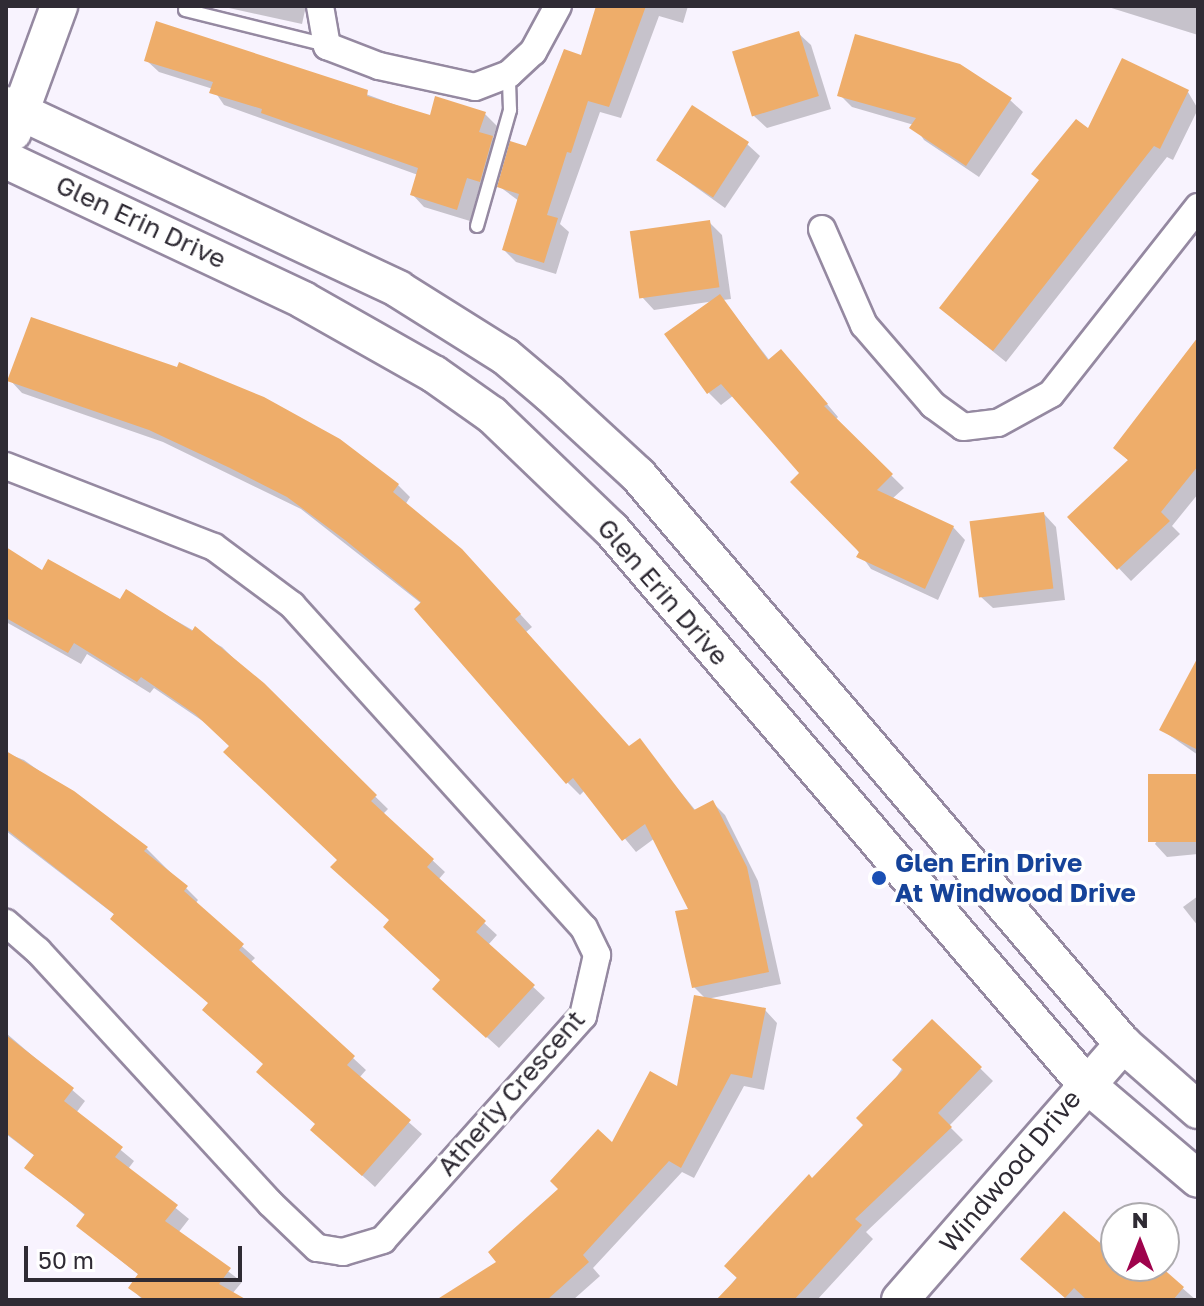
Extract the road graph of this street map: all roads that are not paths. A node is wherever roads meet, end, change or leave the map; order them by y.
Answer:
1 (59, 6) edge
2 (320, 6) edge
3 (558, 6) edge
4 (185, 10) dead end
5 (327, 46) junction
6 (509, 74) junction
7 (13, 108) edge
8 (6, 151) edge
9 (6, 160) edge
10 (1198, 207) edge
11 (477, 226) dead end
12 (822, 229) dead end
13 (6, 466) edge
14 (6, 923) edge
15 (1123, 1044) junction
16 (1085, 1083) junction
17 (1198, 1110) edge
18 (1198, 1179) edge
19 (914, 1296) edge

1 - 7 street
2 - 5 street
3 - 6 street
4 - 5 lane
5 - 6 street
6 - 11 lane
7 - 8 street
7 - 15 street, Glen Erin Drive
9 - 16 street, Glen Erin Drive
10 - 12 street
13 - 14 street, Atherly Crescent
15 - 16 street, Windwood Drive
15 - 17 street, Glen Erin Drive
16 - 18 street, Glen Erin Drive
16 - 19 street, Windwood Drive

